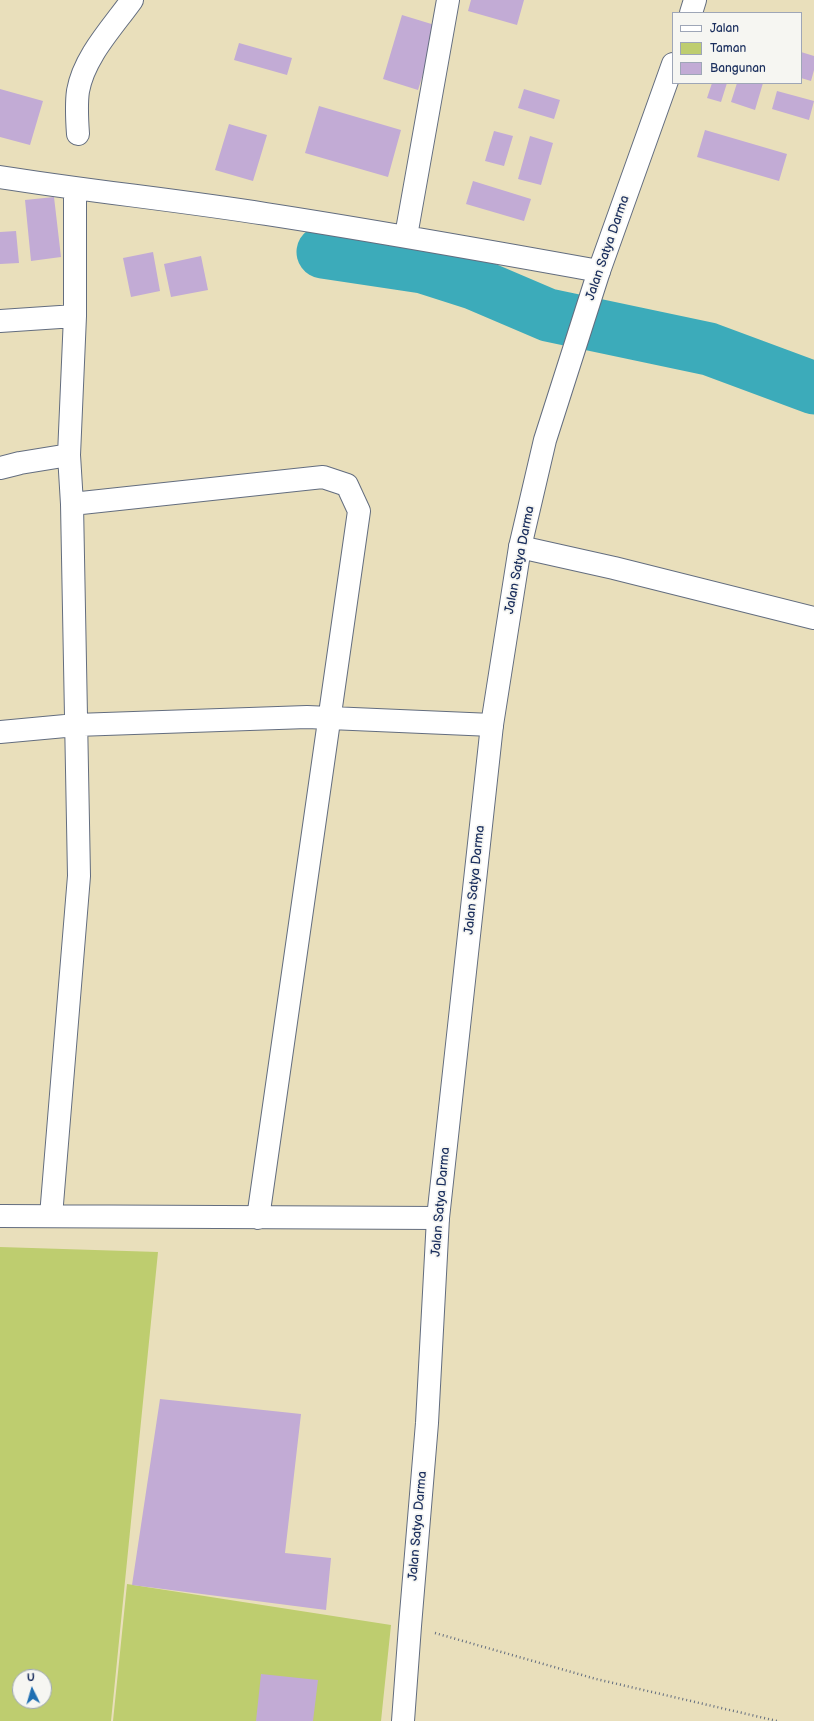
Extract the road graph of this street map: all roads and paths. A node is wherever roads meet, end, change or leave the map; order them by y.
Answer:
1 (132, 0) edge
2 (448, 0) edge
3 (695, 0) edge
4 (691, 12) edge
5 (672, 67) edge
6 (78, 134) dead end
7 (0, 177) edge
8 (75, 189) junction
9 (406, 236) junction
10 (599, 271) junction
11 (74, 316) junction
12 (0, 321) edge
13 (69, 455) junction
14 (0, 468) edge
15 (72, 504) junction
16 (520, 547) junction
17 (814, 618) edge
18 (330, 718) junction
19 (76, 725) junction
20 (492, 725) junction
21 (0, 732) edge
22 (0, 1216) edge
23 (50, 1216) junction
24 (258, 1218) junction
25 (438, 1218) junction
26 (410, 1626) junction
27 (403, 1721) edge
28 (778, 1721) edge

1 - 6 street
2 - 9 street
3 - 4 street
5 - 10 street, Jalan Satya Darma
7 - 8 street
8 - 9 street
8 - 11 street
9 - 10 street
10 - 16 street, Jalan Satya Darma
11 - 12 street
11 - 13 street
13 - 14 street
13 - 15 street
15 - 18 street
15 - 19 street
16 - 17 street
16 - 20 street, Jalan Satya Darma
18 - 19 street
18 - 20 street
18 - 24 street
19 - 21 street
19 - 23 street
20 - 25 street, Jalan Satya Darma
22 - 23 street
23 - 24 street
24 - 25 street
25 - 26 street, Jalan Satya Darma
26 - 27 street, Jalan Satya Darma
26 - 28 path

